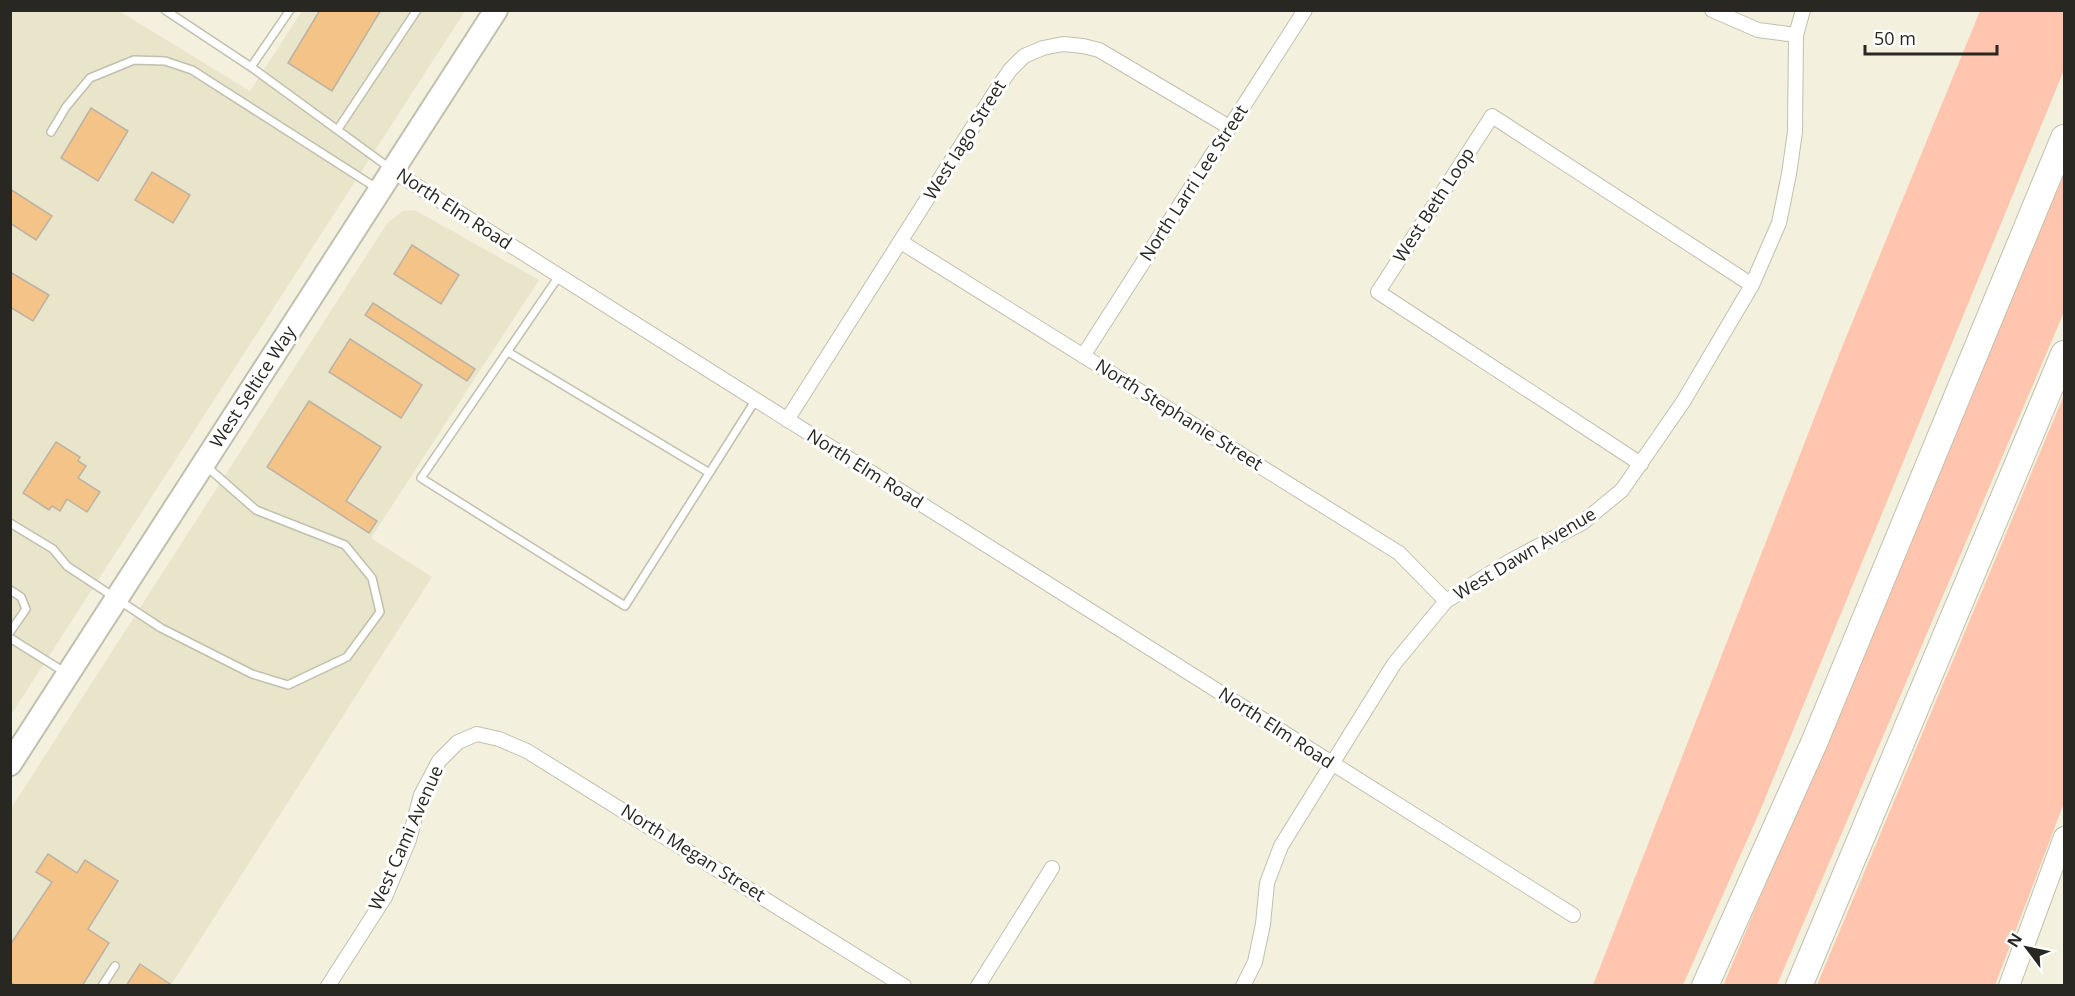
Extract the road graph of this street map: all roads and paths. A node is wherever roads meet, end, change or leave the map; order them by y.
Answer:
1 (165, 10) edge
2 (290, 10) edge
3 (417, 10) edge
4 (496, 10) edge
5 (1305, 10) edge
6 (1712, 10) edge
7 (1803, 10) edge
8 (1796, 35) junction
9 (250, 67) junction
10 (1229, 127) junction
11 (338, 129) junction
12 (51, 132) dead end
13 (2061, 155) edge
14 (393, 171) junction
15 (380, 190) junction
16 (901, 242) junction
17 (559, 276) junction
18 (1752, 285) junction
19 (508, 352) junction
20 (2064, 354) edge
21 (1083, 356) junction
22 (755, 401) junction
23 (787, 420) junction
24 (204, 464) junction
25 (1641, 464) junction
26 (708, 472) junction
27 (10, 523) edge
28 (10, 590) edge
29 (116, 599) junction
30 (1446, 601) junction
31 (10, 632) edge
32 (10, 638) edge
33 (68, 674) junction
34 (477, 734) joint
35 (10, 764) edge
36 (1332, 764) junction
37 (2064, 837) edge
38 (1052, 868) dead end
39 (1573, 915) dead end
40 (115, 966) dead end
41 (102, 986) edge
42 (328, 986) edge
43 (904, 986) edge
44 (978, 986) edge
45 (1243, 986) edge
46 (1705, 986) edge
47 (1799, 986) edge
48 (2009, 986) edge

1 - 9 lane, North Elm Road
2 - 9 lane
3 - 11 lane
4 - 14 main road, West Seltice Way
5 - 10 street, North Larri Lee Street
6 - 8 street
7 - 8 street, West Dawn Avenue
8 - 18 street, West Dawn Avenue
9 - 11 lane, North Elm Road
10 - 16 street, West Iago Street
10 - 21 street, North Larri Lee Street
11 - 14 lane, North Elm Road
12 - 15 lane
13 - 46 highway
14 - 15 main road, West Seltice Way
14 - 17 street, North Elm Road
15 - 24 main road, West Seltice Way
16 - 21 street, North Stephanie Street
16 - 23 street, West Iago Street
17 - 19 lane
17 - 22 street, North Elm Road
18 - 25 street, West Dawn Avenue
18 - 25 street, West Beth Loop
19 - 26 lane
19 - 26 lane
20 - 47 highway
21 - 30 street, North Stephanie Street
22 - 23 street, North Elm Road
22 - 26 lane
23 - 36 street, North Elm Road
24 - 29 main road, West Seltice Way
24 - 29 lane
25 - 30 street, West Dawn Avenue
27 - 29 lane
28 - 31 lane
29 - 33 main road, West Seltice Way
30 - 36 street, West Dawn Avenue
32 - 33 lane
33 - 35 main road, West Seltice Way
34 - 42 street, West Cami Avenue
34 - 43 street, North Megan Street
36 - 39 street, North Elm Road
36 - 45 street, West Dawn Avenue
37 - 48 street
38 - 44 street
40 - 41 lane

